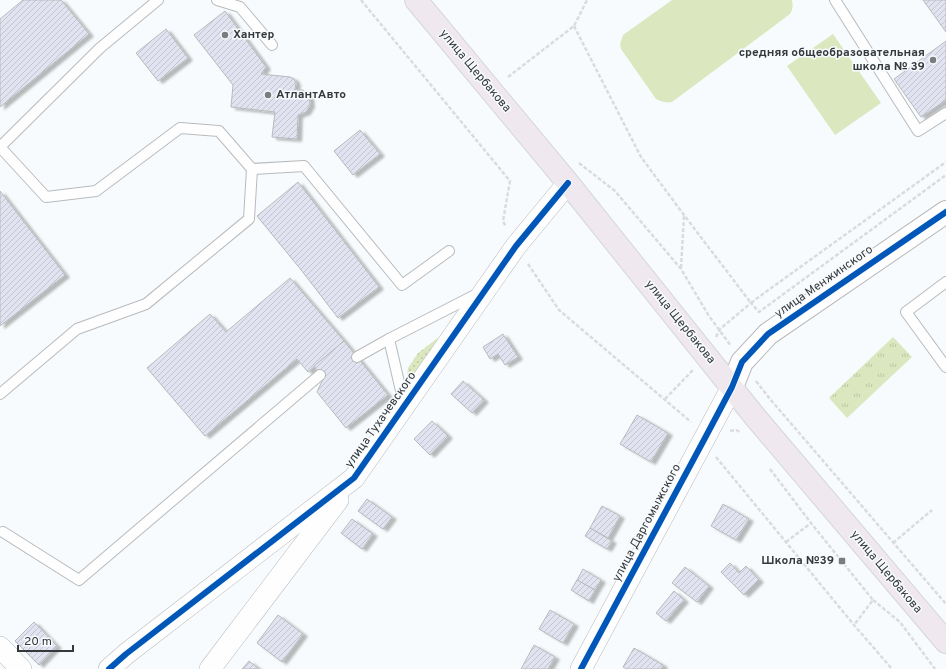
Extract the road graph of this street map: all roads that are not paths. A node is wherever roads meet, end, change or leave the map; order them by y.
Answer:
1 (158, 0) edge
2 (217, 0) edge
3 (416, 0) edge
4 (835, 0) edge
5 (272, 45) dead end
6 (946, 114) edge
7 (0, 147) edge
8 (252, 169) junction
9 (568, 183) junction
10 (946, 212) edge
11 (449, 251) dead end
12 (946, 282) edge
13 (486, 289) junction
14 (389, 339) junction
15 (357, 357) dead end
16 (946, 367) edge
17 (320, 375) dead end
18 (732, 387) junction
19 (0, 394) edge
20 (405, 406) junction
21 (354, 478) junction
22 (3, 532) dead end
23 (946, 642) edge
24 (0, 647) edge
25 (21, 669) edge
26 (109, 669) edge
27 (210, 669) edge
28 (581, 669) edge

1 - 7 lane
2 - 5 lane
3 - 9 main road, улица Щербакова
4 - 6 lane
7 - 8 lane
8 - 11 lane
8 - 19 lane
9 - 13 street, улица Тухачевского
9 - 18 main road, улица Щербакова
10 - 18 street, улица Менжинского
12 - 16 lane
13 - 14 lane
13 - 20 street, улица Тухачевского
14 - 15 lane
14 - 20 lane
17 - 22 lane
18 - 23 main road, улица Щербакова
18 - 28 street, улица Даргомыжского
20 - 21 street, улица Тухачевского
21 - 26 street, улица Тухачевского
21 - 27 street, улица Тухачевского
24 - 25 street

